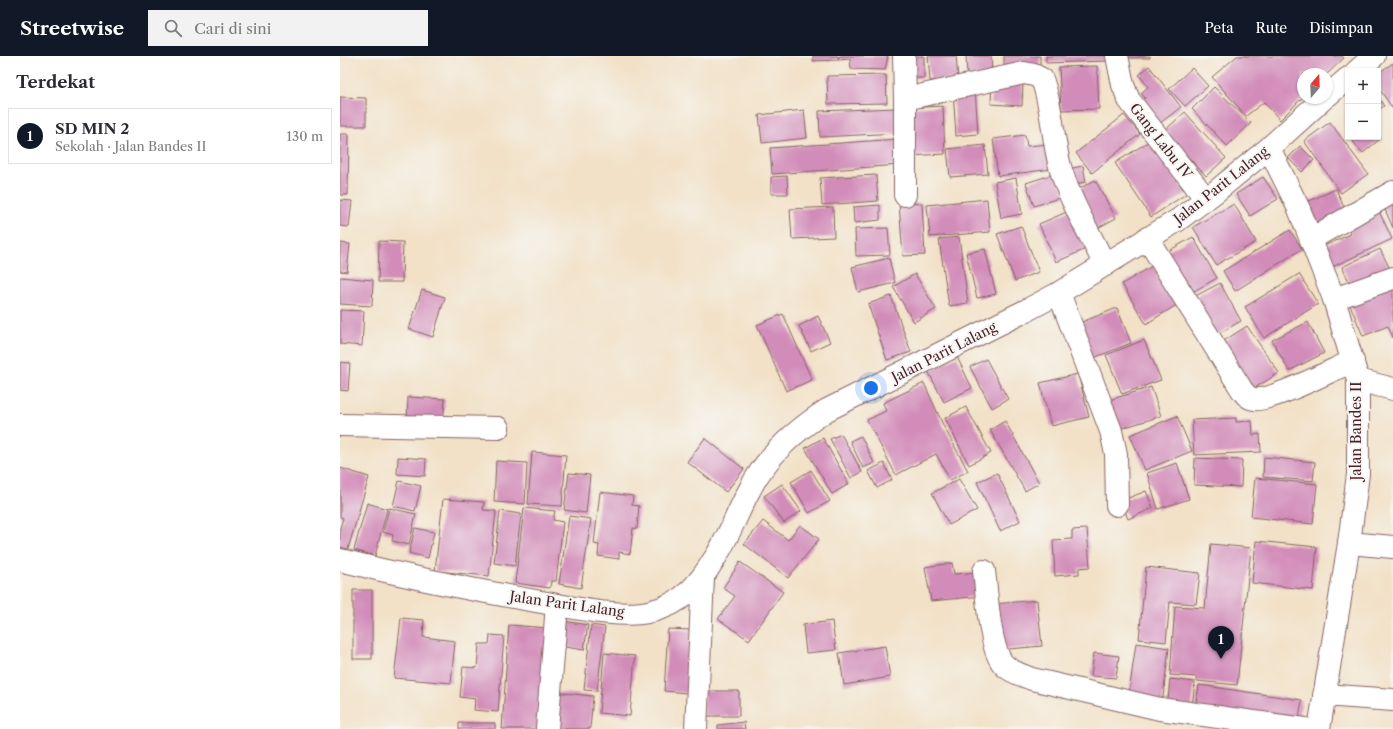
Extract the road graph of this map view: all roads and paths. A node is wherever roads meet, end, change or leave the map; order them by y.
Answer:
1 (904, 56) edge
2 (1118, 56) edge
3 (1359, 65) edge
4 (1333, 90) edge
5 (905, 99) junction
6 (1317, 104) edge
7 (1269, 148) junction
8 (1393, 192) edge
9 (905, 196) dead end
10 (1206, 199) junction
11 (1147, 238) junction
12 (1311, 239) junction
13 (1105, 265) junction
14 (1393, 278) edge
15 (1059, 293) junction
16 (1334, 299) junction
17 (1355, 370) junction
18 (1393, 389) edge
19 (340, 425) edge
20 (498, 428) dead end
21 (1117, 505) dead end
22 (1349, 543) junction
23 (1393, 547) edge
24 (340, 560) edge
25 (984, 571) dead end
26 (703, 578) junction
27 (557, 605) junction
28 (1324, 695) junction
29 (1393, 700) edge
30 (547, 729) edge
31 (696, 729) edge
32 (1305, 729) edge
33 (1319, 729) edge

1 - 5 street
2 - 10 street, Gang Labu IV
3 - 4 street
5 - 9 street
5 - 13 street
6 - 7 street, Jalan Parit Lalang
7 - 10 street, Jalan Parit Lalang
7 - 12 street, Jalan Bandes II
8 - 12 street
10 - 11 street, Jalan Parit Lalang
11 - 13 street, Jalan Parit Lalang
11 - 17 street
12 - 16 street, Jalan Bandes II
13 - 15 street, Jalan Parit Lalang
14 - 16 street
15 - 21 street
15 - 26 street, Jalan Parit Lalang
16 - 17 street, Jalan Bandes II
17 - 18 street
17 - 22 street, Jalan Bandes II
19 - 20 street
22 - 23 street
22 - 28 street, Jalan Bandes II
24 - 27 street, Jalan Parit Lalang
25 - 32 street
26 - 27 street, Jalan Parit Lalang
26 - 31 street
27 - 30 street
28 - 29 street
28 - 33 street, Jalan Bandes II

